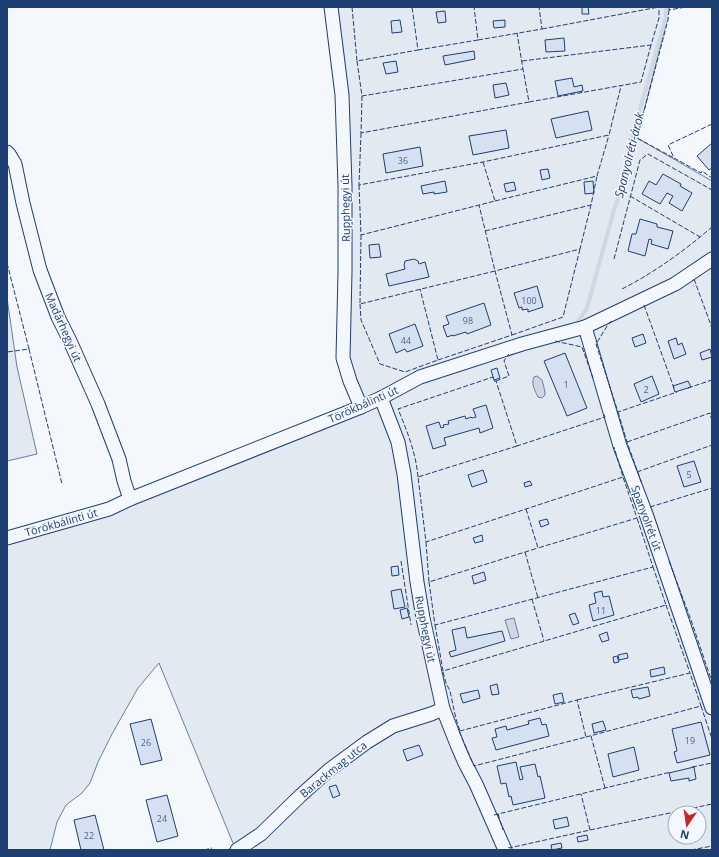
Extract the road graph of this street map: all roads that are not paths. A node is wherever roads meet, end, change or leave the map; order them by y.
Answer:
1 (331, 7) edge
2 (7, 152) edge
3 (712, 259) edge
4 (584, 327) junction
5 (380, 398) junction
6 (361, 406) junction
7 (130, 499) junction
8 (7, 538) edge
9 (712, 708) edge
10 (442, 709) junction
11 (237, 850) edge
12 (505, 850) edge

1 - 6 street, Rupphegyi út
2 - 7 street, Madárhegyi út
3 - 4 street, Törökbálinti út
4 - 5 street, Törökbálinti út
4 - 9 street, Spanyolrét út
5 - 6 street, Törökbálinti út
5 - 10 street, Rupphegyi út
6 - 7 street, Törökbálinti út
7 - 8 street, Törökbálinti út
10 - 11 street, Barackmag utca
10 - 12 street, Rupphegyi út

